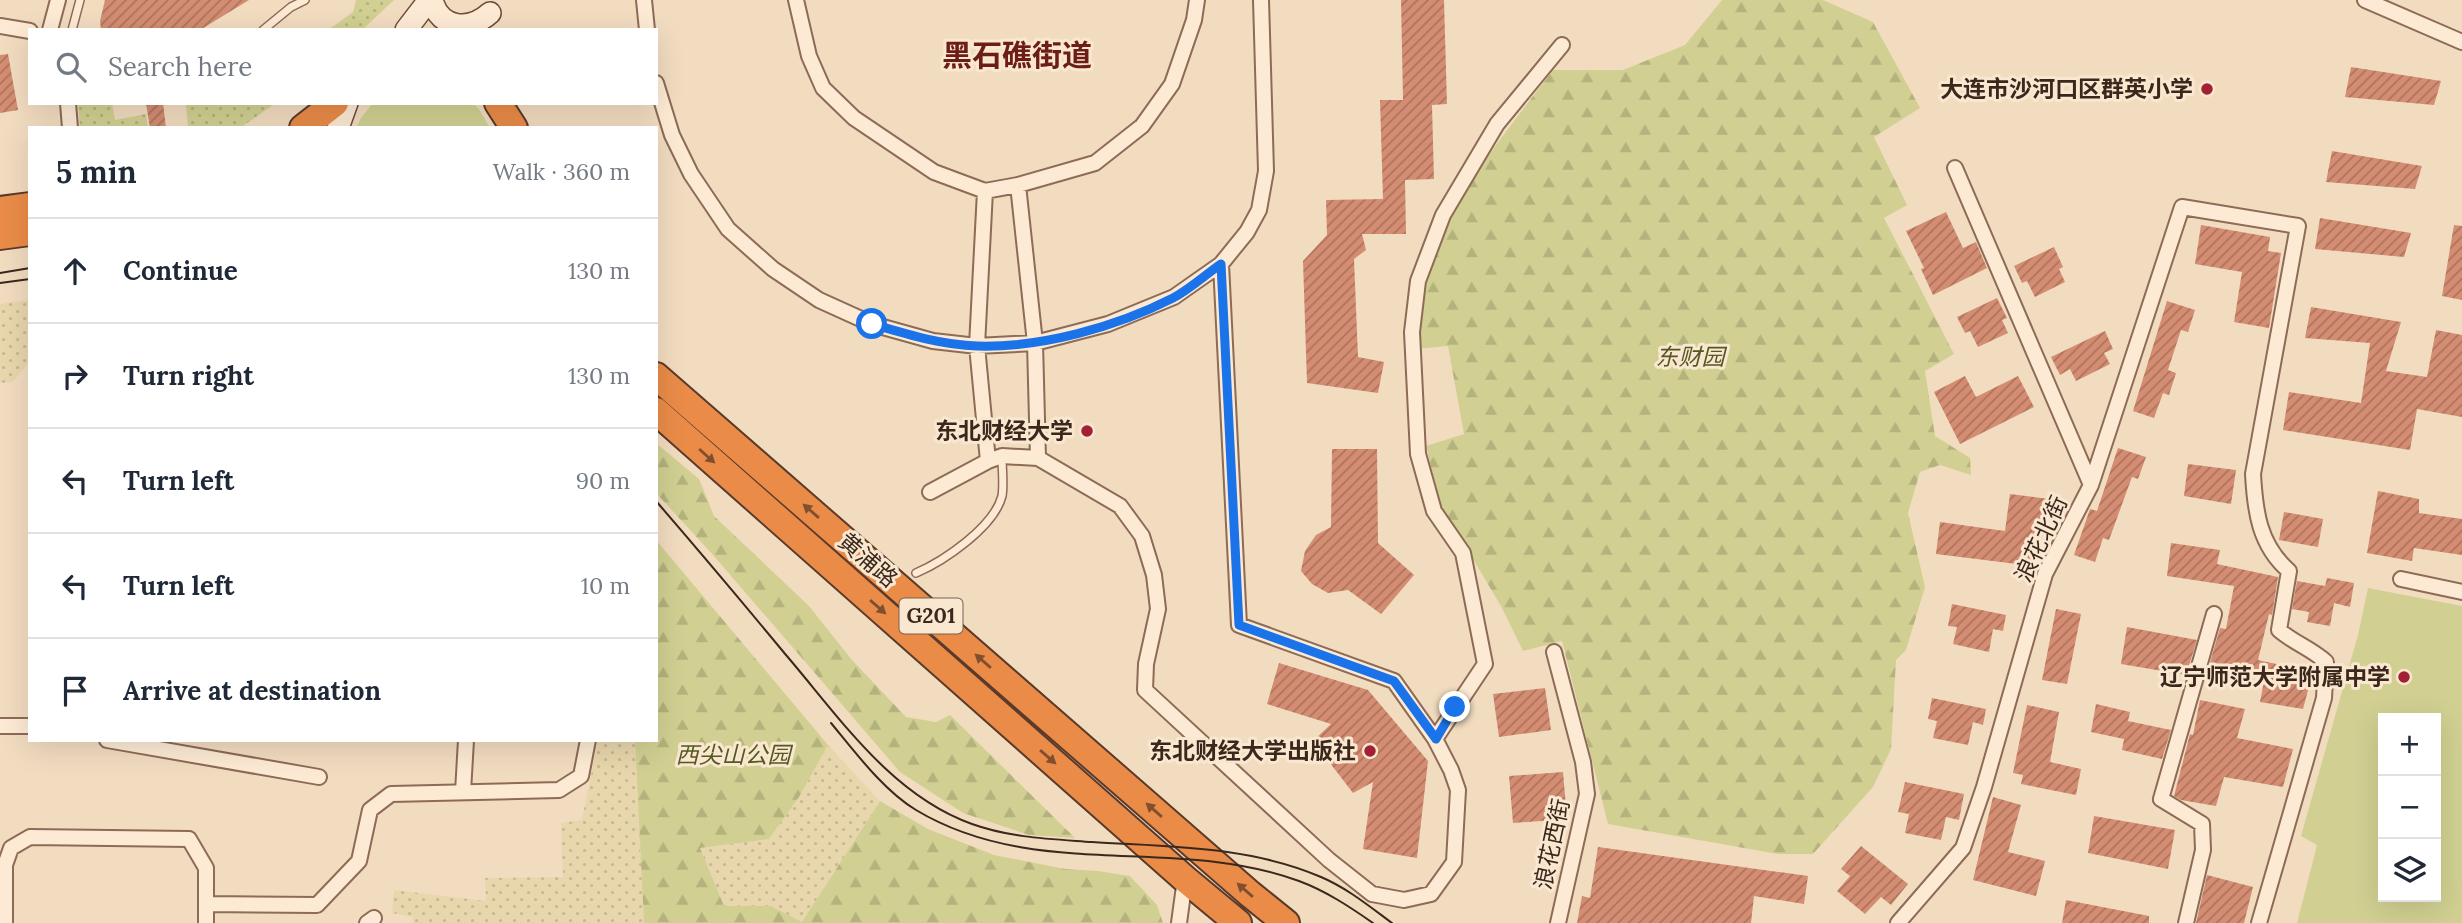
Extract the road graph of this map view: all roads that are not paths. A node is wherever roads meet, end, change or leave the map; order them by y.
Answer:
1 (58, 0) edge
2 (80, 0) edge
3 (304, 0) edge
4 (431, 0) edge
5 (644, 0) edge
6 (796, 0) edge
7 (1197, 0) edge
8 (1261, 0) edge
9 (2365, 0) edge
10 (491, 14) edge
11 (0, 26) edge
12 (51, 28) edge
13 (73, 28) edge
14 (265, 28) edge
15 (408, 28) edge
16 (648, 28) edge
17 (28, 31) edge
18 (2462, 42) edge
19 (1562, 45) dead end
20 (658, 90) edge
21 (68, 105) edge
22 (332, 105) edge
23 (346, 105) edge
24 (499, 105) edge
25 (509, 105) edge
26 (70, 126) edge
27 (306, 126) edge
28 (339, 126) edge
29 (513, 126) edge
30 (514, 126) edge
31 (1955, 168) dead end
32 (1018, 185) junction
33 (985, 191) junction
34 (28, 206) edge
35 (0, 210) edge
36 (28, 232) edge
37 (0, 236) edge
38 (1221, 264) junction
39 (1035, 343) junction
40 (977, 346) junction
41 (658, 378) edge
42 (658, 413) edge
43 (995, 458) junction
44 (1038, 458) junction
45 (2091, 485) junction
46 (930, 492) dead end
47 (916, 573) dead end
48 (2401, 579) dead end
49 (2462, 592) edge
50 (2214, 614) dead end
51 (1554, 652) dead end
52 (0, 726) edge
53 (28, 726) edge
54 (1436, 739) junction
55 (119, 742) edge
56 (466, 742) edge
57 (588, 742) edge
58 (320, 777) dead end
59 (463, 792) junction
60 (1185, 879) junction
61 (206, 904) junction
62 (5, 923) edge
63 (206, 923) edge
64 (1180, 923) edge
65 (1238, 923) edge
66 (1286, 923) edge
67 (1558, 923) edge
68 (1898, 923) edge
69 (2186, 923) edge
70 (2259, 923) edge

1 - 12 street
2 - 13 lane
3 - 14 lane
4 - 10 main road
4 - 15 main road
5 - 16 street
6 - 33 street
7 - 32 street
8 - 38 street
9 - 18 street
11 - 17 street
19 - 54 street
20 - 40 street
21 - 26 street
22 - 27 highway
23 - 28 main road
24 - 29 highway
25 - 30 main road
31 - 45 street, 浪花北街
32 - 33 street
32 - 39 street
33 - 40 street
34 - 35 highway
36 - 37 highway
38 - 39 street
38 - 54 street
39 - 40 street
39 - 44 street
40 - 43 street
66 -> 41 highway, 黄浦路 / G201
42 -> 60 highway, 黄浦路 / G201
43 - 44 street
43 - 46 street
43 - 47 lane
44 - 54 street
45 - 68 street, 浪花北街
45 - 70 street
48 - 49 street
50 - 69 street
51 - 67 street, 浪花西街
52 - 53 street
55 - 58 street
56 - 59 street
57 - 59 street
59 - 61 street
60 - 64 street
60 - 65 highway, G201
61 - 62 street
61 - 63 street

